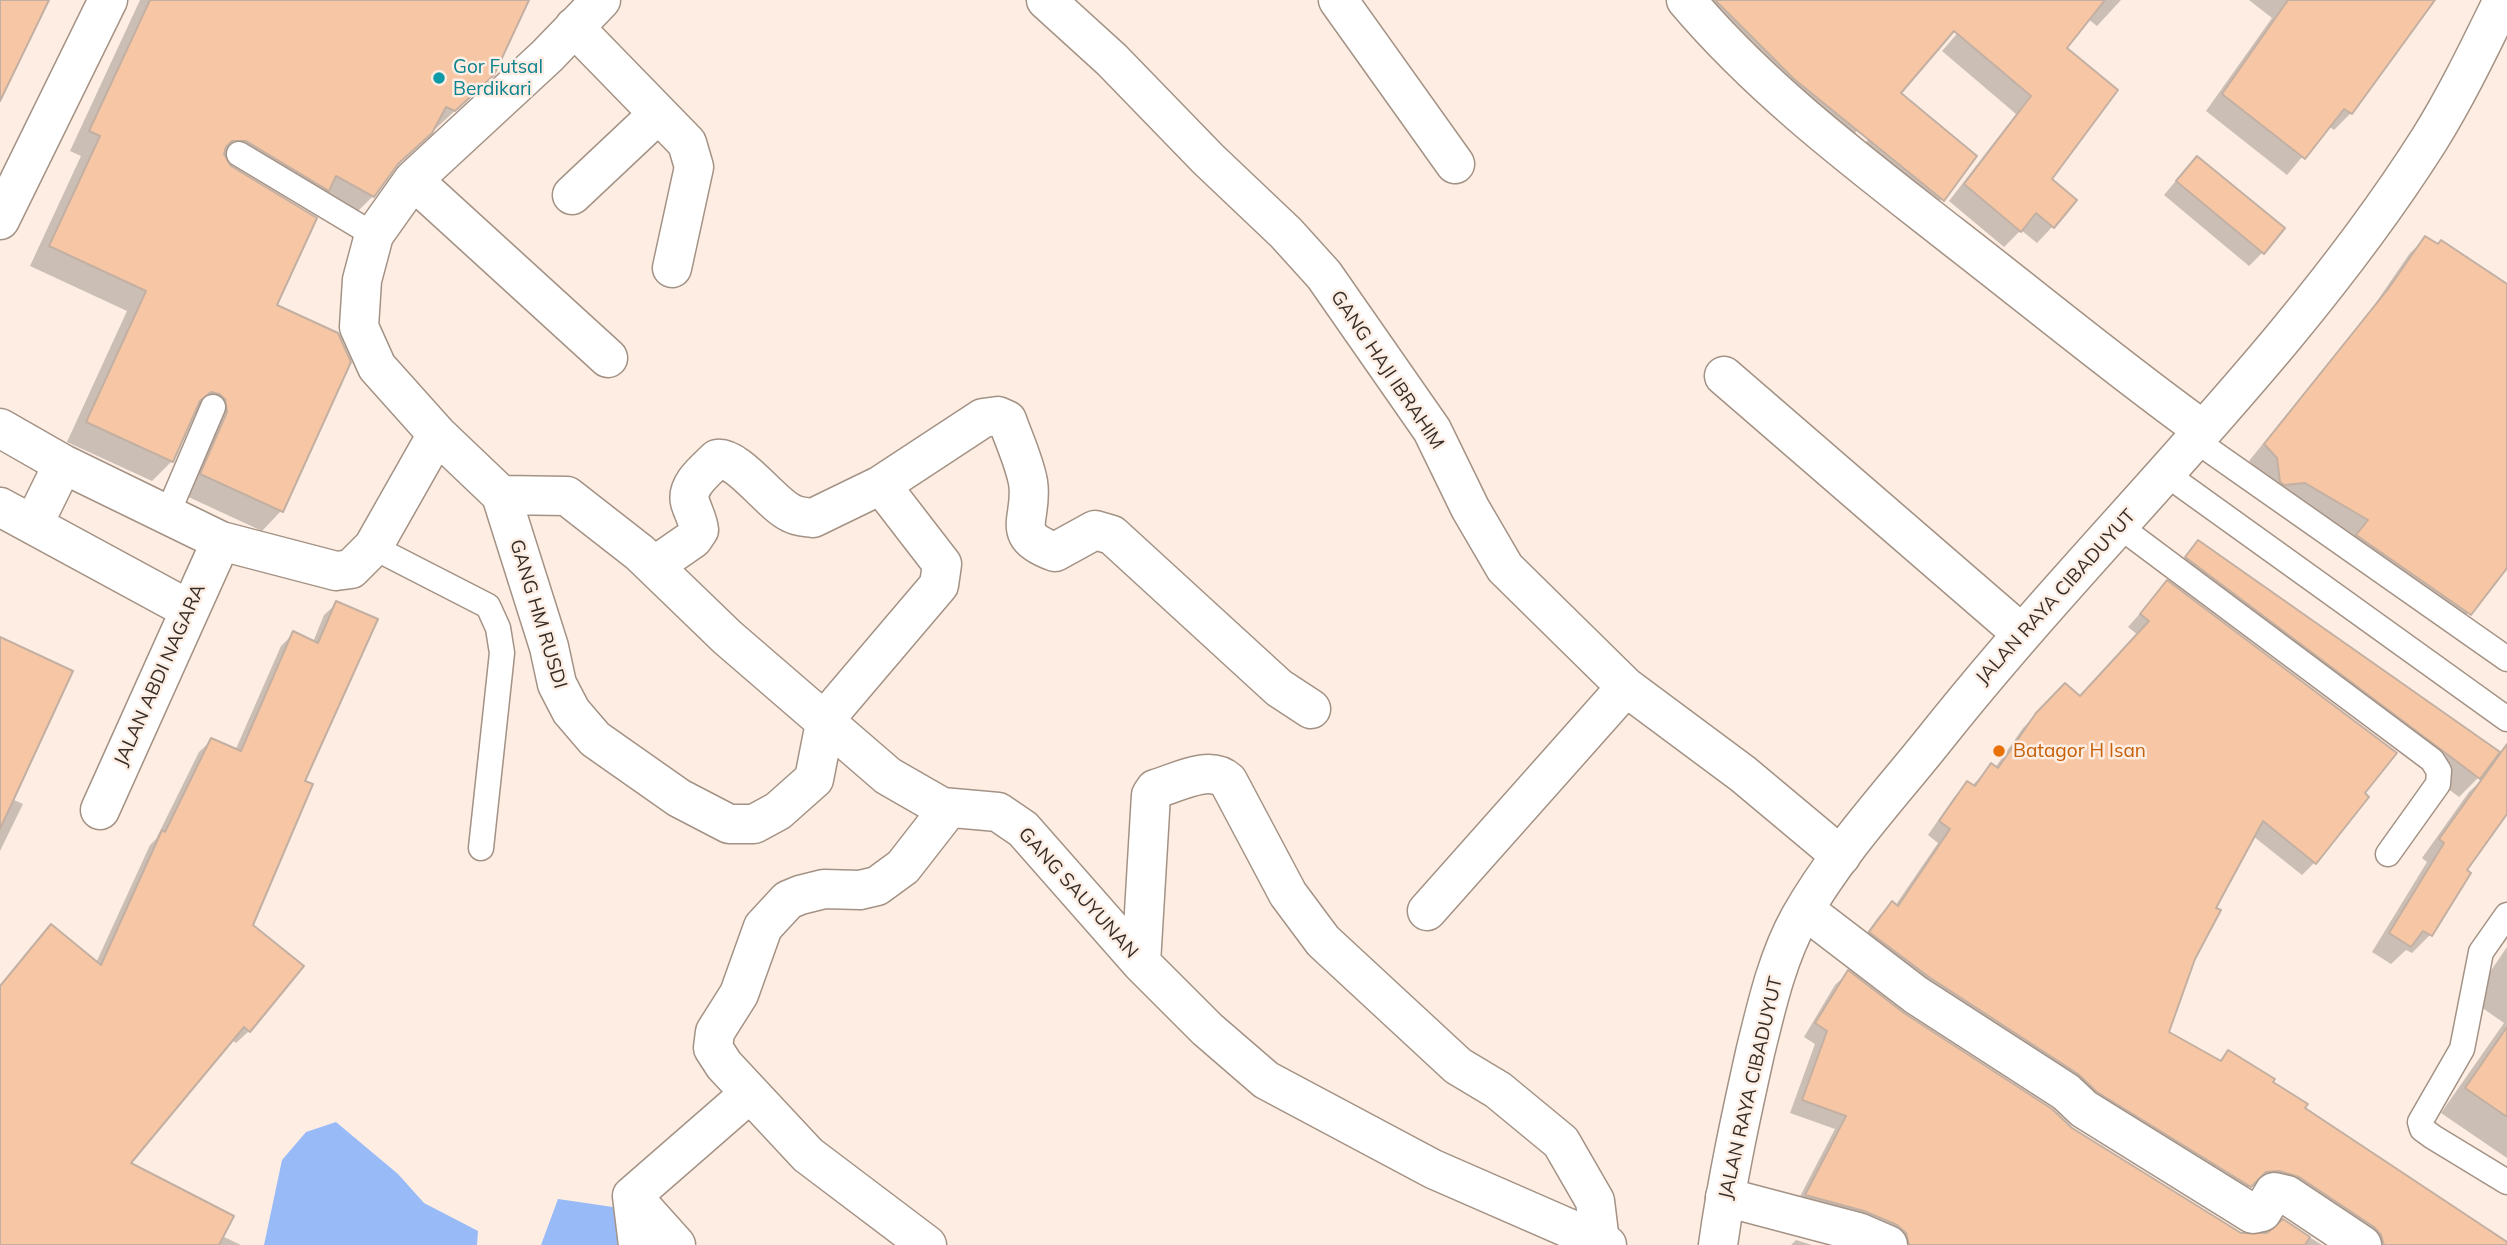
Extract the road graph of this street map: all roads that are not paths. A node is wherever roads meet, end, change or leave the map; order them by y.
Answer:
1 (108, 0) edge
2 (601, 0) edge
3 (1046, 0) edge
4 (1338, 0) edge
5 (1686, 0) edge
6 (2503, 0) edge
7 (574, 27) junction
8 (657, 115) junction
9 (239, 154) dead end
10 (1455, 164) dead end
11 (413, 180) junction
12 (572, 195) dead end
13 (0, 219) edge
14 (374, 235) junction
15 (672, 268) dead end
16 (608, 358) dead end
17 (1724, 376) dead end
18 (213, 407) dead end
19 (0, 428) edge
20 (437, 434) junction
21 (2199, 435) junction
22 (62, 464) junction
23 (2166, 474) junction
24 (881, 485) junction
25 (501, 495) junction
26 (17, 515) edge
27 (167, 515) junction
28 (2119, 526) junction
29 (221, 541) junction
30 (373, 547) junction
31 (654, 566) junction
32 (188, 609) junction
33 (2021, 633) junction
34 (2507, 659) edge
35 (1626, 687) junction
36 (1311, 709) dead end
37 (826, 719) junction
38 (2507, 719) edge
39 (949, 808) junction
40 (100, 810) dead end
41 (481, 848) dead end
42 (2388, 854) dead end
43 (1841, 856) junction
44 (1805, 909) junction
45 (1427, 911) dead end
46 (2507, 915) edge
47 (1141, 963) junction
48 (749, 1094) junction
49 (2507, 1182) edge
50 (632, 1196) junction
51 (1725, 1196) junction
52 (1603, 1243) edge
53 (638, 1245) edge
54 (676, 1245) edge
55 (927, 1245) edge
56 (1718, 1245) edge
57 (1888, 1245) edge
58 (2362, 1245) edge

1 - 13 street
2 - 7 street
3 - 35 street, GANG HAJI IBRAHIM
4 - 10 street
5 - 21 street
6 - 21 street, JALAN RAYA CIBADUYUT
7 - 8 street
7 - 11 street
8 - 12 street
8 - 15 street
9 - 14 lane
11 - 14 street
11 - 16 street
14 - 20 street
17 - 33 street
18 - 27 lane
19 - 22 street
20 - 25 street
20 - 30 street
21 - 23 street, JALAN RAYA CIBADUYUT
21 - 34 lane
22 - 26 street
22 - 27 street
23 - 28 street, JALAN RAYA CIBADUYUT
23 - 38 lane
24 - 31 street
24 - 36 street
24 - 37 street
25 - 31 street, GANG SAUYUNAN
25 - 37 street, GANG HM RUSDI
26 - 32 street
27 - 29 street
28 - 33 street, JALAN RAYA CIBADUYUT
28 - 42 lane
29 - 30 street
29 - 32 street, JALAN ABDI NAGARA
30 - 41 lane
31 - 37 street, GANG SAUYUNAN
32 - 40 street, JALAN ABDI NAGARA
33 - 43 street, JALAN RAYA CIBADUYUT
35 - 43 street, GANG HAJI IBRAHIM
35 - 45 street
37 - 39 street, GANG SAUYUNAN
39 - 47 street, GANG SAUYUNAN
39 - 48 street
43 - 44 street, JALAN RAYA CIBADUYUT
44 - 51 street, JALAN RAYA CIBADUYUT
44 - 58 street
46 - 49 lane
47 - 52 street, GANG SAUYUNAN
47 - 52 street
48 - 50 street
48 - 55 street
50 - 53 street
50 - 54 street
51 - 56 street, JALAN RAYA CIBADUYUT
51 - 57 street

